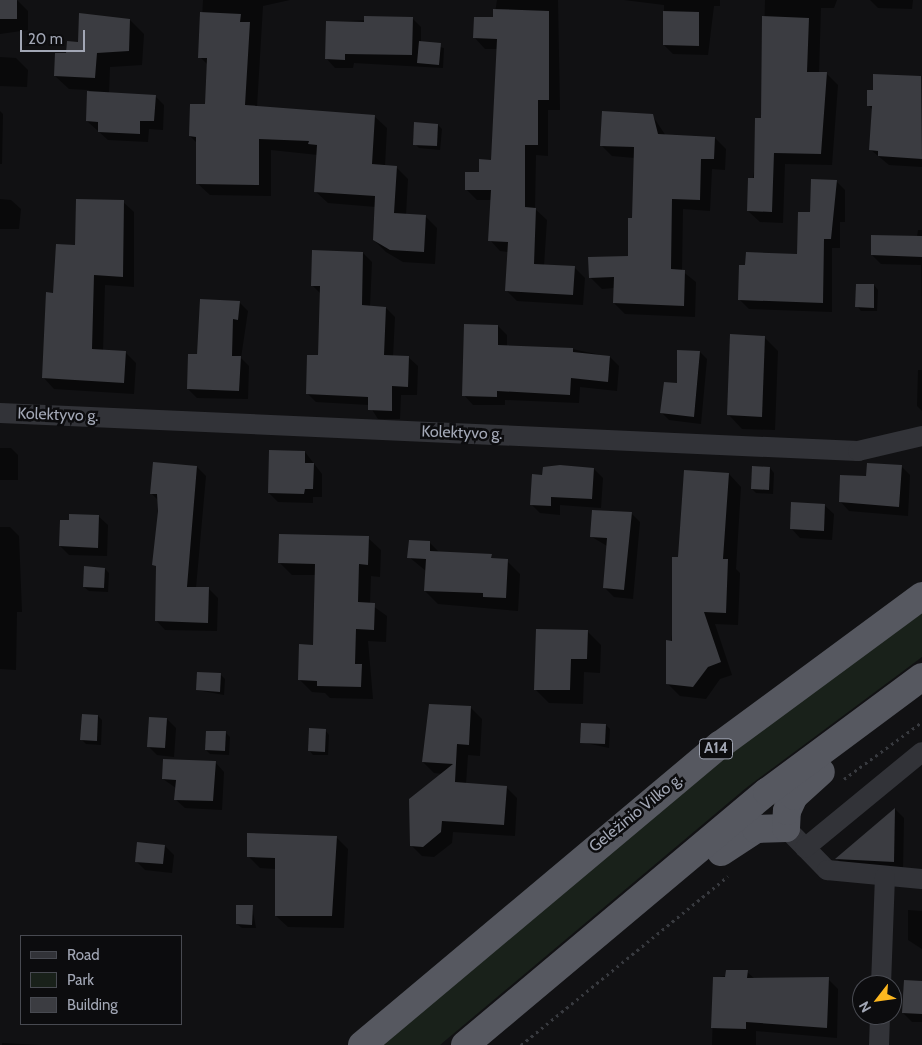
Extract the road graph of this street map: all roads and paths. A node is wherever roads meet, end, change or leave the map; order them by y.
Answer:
1 (0, 413) edge
2 (922, 436) edge
3 (922, 596) edge
4 (922, 677) edge
5 (897, 696) junction
6 (922, 722) edge
7 (922, 752) edge
8 (838, 784) dead end
9 (786, 828) junction
10 (805, 848) junction
11 (733, 871) dead end
12 (885, 877) junction
13 (922, 879) edge
14 (630, 908) junction
15 (881, 975) edge
16 (880, 1025) edge
17 (362, 1045) edge
18 (465, 1045) edge
19 (521, 1045) edge
20 (879, 1045) edge

1 - 2 street, Kolektyvo g.
3 - 17 highway, Geležinio Vilko g. / A14
4 - 5 highway
5 - 9 highway
5 - 14 highway
6 - 8 path
7 - 10 street
9 - 10 street
9 - 14 highway
10 - 12 street
11 - 19 path
12 - 13 street
12 - 15 street
14 - 18 highway
16 - 20 street

